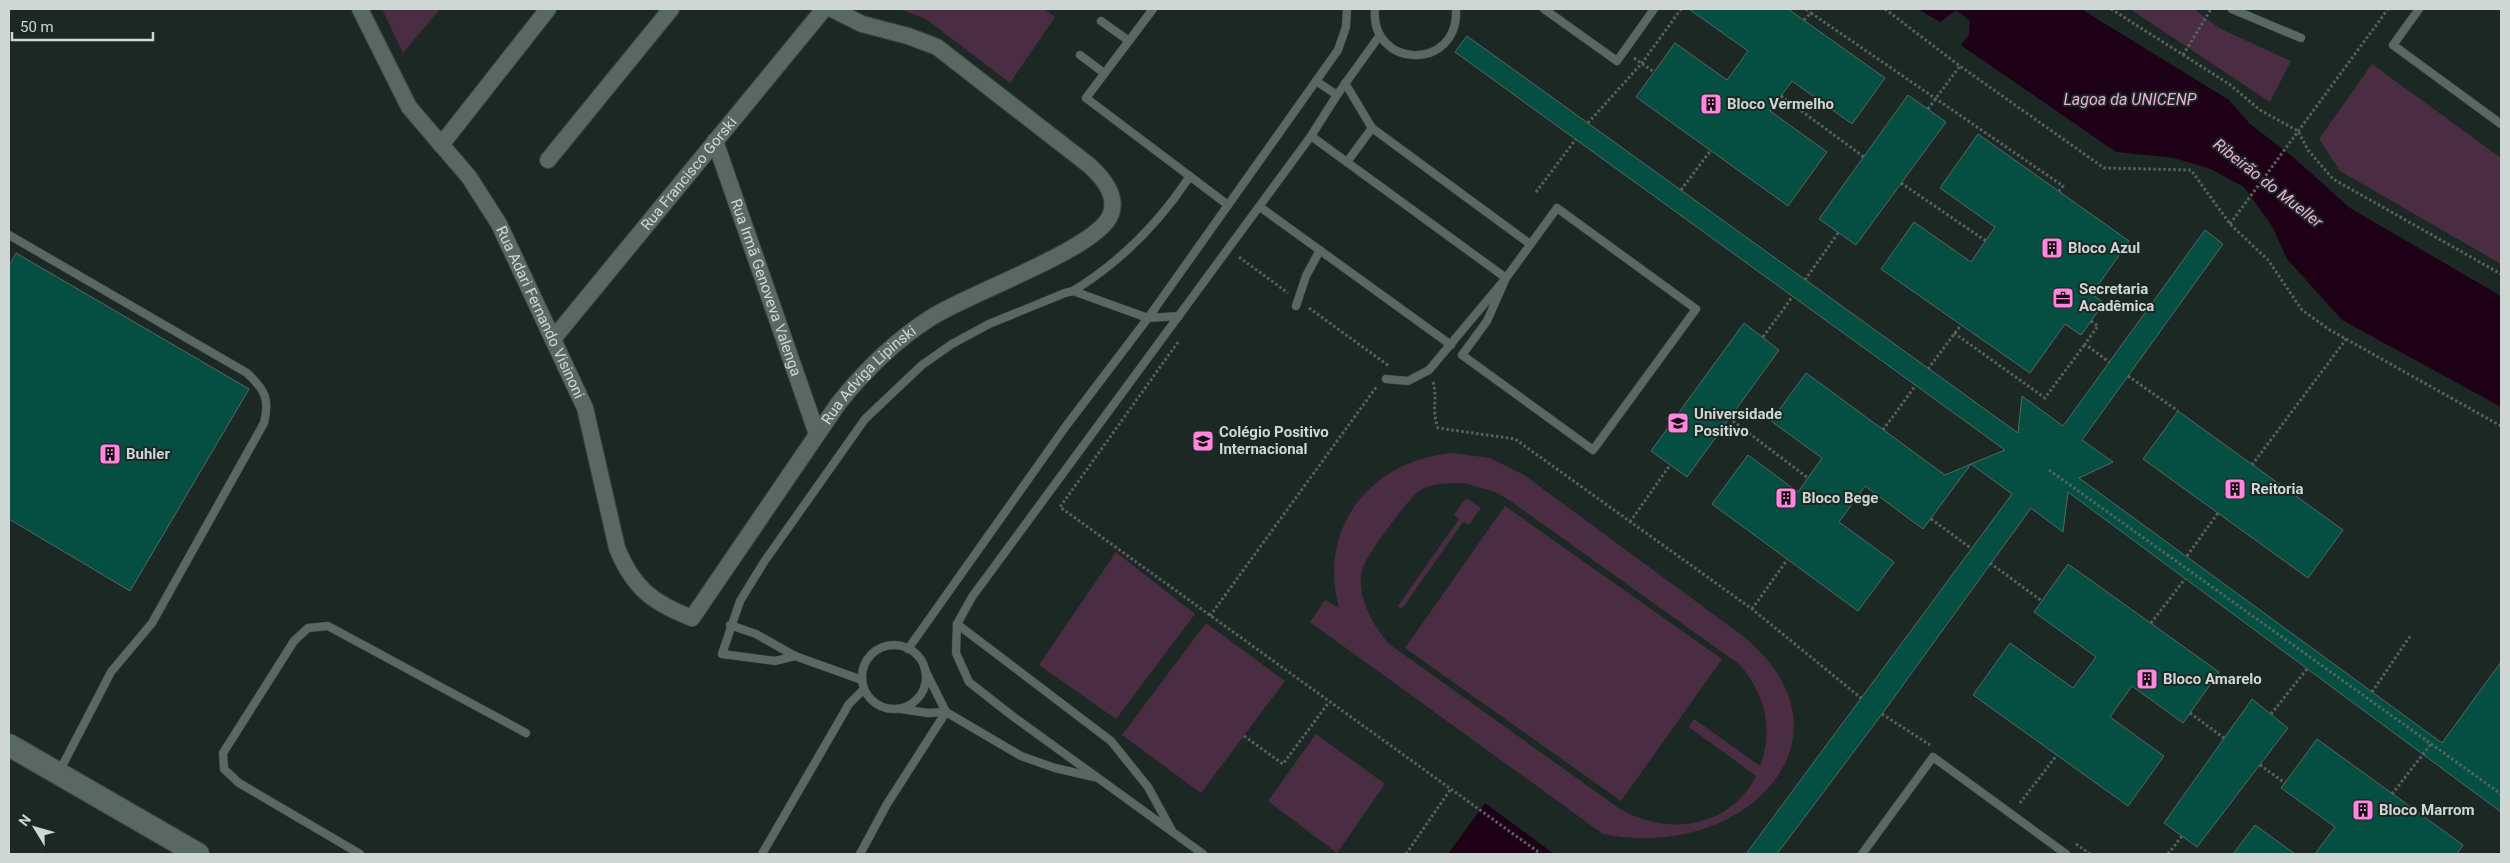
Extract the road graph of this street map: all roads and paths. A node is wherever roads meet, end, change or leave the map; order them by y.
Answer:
1 (360, 9) edge
2 (548, 9) edge
3 (671, 9) edge
4 (824, 9) edge
5 (832, 9) edge
6 (1152, 9) edge
7 (1347, 9) edge
8 (1375, 9) edge
9 (1456, 9) edge
10 (1544, 9) edge
11 (1654, 9) edge
12 (1681, 9) edge
13 (1806, 9) edge
14 (1885, 9) edge
15 (2111, 9) edge
16 (2212, 9) edge
17 (2232, 9) edge
18 (2388, 9) edge
19 (2419, 9) edge
20 (1811, 12) junction
21 (1804, 20) dead end
22 (1101, 21) dead end
23 (1380, 35) junction
24 (2302, 38) dead end
25 (1128, 41) junction
26 (1624, 51) junction
27 (1080, 55) dead end
28 (2183, 55) junction
29 (1642, 63) junction
30 (1960, 66) junction
31 (1654, 72) dead end
32 (1104, 73) junction
33 (1316, 81) junction
34 (1345, 83) junction
35 (1336, 95) junction
36 (1781, 96) dead end
37 (1936, 99) junction
38 (1928, 109) dead end
39 (1588, 123) dead end
40 (2501, 124) edge
41 (1372, 128) junction
42 (2298, 131) junction
43 (1311, 136) junction
44 (1576, 140) dead end
45 (715, 142) junction
46 (441, 145) junction
47 (1711, 150) dead end
48 (1864, 157) dead end
49 (548, 160) dead end
50 (1347, 162) junction
51 (1190, 176) junction
52 (1902, 184) dead end
53 (1681, 190) dead end
54 (2060, 191) dead end
55 (1536, 192) dead end
56 (1228, 205) junction
57 (1260, 207) junction
58 (2230, 224) junction
59 (1838, 233) dead end
60 (9, 235) edge
61 (1986, 241) dead end
62 (1530, 244) junction
63 (1320, 250) junction
64 (1234, 265) dead end
65 (2501, 274) edge
66 (1506, 278) junction
67 (1805, 280) dead end
68 (1073, 291) junction
69 (1792, 296) dead end
70 (1297, 303) junction
71 (1179, 316) junction
72 (1148, 318) junction
73 (2091, 321) dead end
74 (1961, 325) dead end
75 (1954, 333) junction
76 (1181, 338) dead end
77 (1763, 338) dead end
78 (2346, 338) junction
79 (553, 339) junction
80 (2085, 344) junction
81 (1451, 345) junction
82 (2109, 362) dead end
83 (1928, 369) dead end
84 (1429, 370) junction
85 (2128, 376) dead end
86 (1384, 377) junction
87 (1916, 385) dead end
88 (2178, 411) dead end
89 (1729, 418) dead end
90 (2501, 426) edge
91 (1883, 430) dead end
92 (817, 434) junction
93 (1670, 465) dead end
94 (2252, 465) dead end
95 (2050, 470) dead end
96 (1808, 478) dead end
97 (2218, 513) dead end
98 (1931, 519) dead end
99 (1630, 522) junction
100 (1972, 549) dead end
101 (2187, 556) dead end
102 (1787, 560) dead end
103 (1990, 563) dead end
104 (2185, 579) dead end
105 (2042, 601) dead end
106 (1752, 609) junction
107 (1210, 616) junction
108 (692, 618) joint
109 (2152, 623) dead end
110 (956, 624) junction
111 (730, 625) junction
112 (2411, 635) dead end
113 (908, 649) junction
114 (795, 656) junction
115 (2307, 669) dead end
116 (926, 672) junction
117 (862, 680) junction
118 (864, 689) junction
119 (2372, 692) dead end
120 (1862, 698) dead end
121 (1329, 702) junction
122 (900, 709) junction
123 (946, 712) junction
124 (2190, 713) dead end
125 (2271, 714) dead end
126 (526, 733) dead end
127 (1244, 736) dead end
128 (2224, 738) dead end
129 (2431, 744) junction
130 (9, 745) edge
131 (2057, 755) dead end
132 (2260, 765) dead end
133 (58, 774) junction
134 (1098, 778) junction
135 (2285, 783) dead end
136 (1450, 790) junction
137 (2501, 793) edge
138 (2392, 794) dead end
139 (2020, 803) dead end
140 (1172, 831) junction
141 (2182, 836) dead end
142 (198, 854) edge
143 (360, 854) edge
144 (762, 854) edge
145 (860, 854) edge
146 (1203, 854) edge
147 (1406, 854) edge
148 (1540, 854) edge
149 (1862, 854) edge
150 (2066, 854) edge
151 (2168, 854) edge

1 - 46 street, Rua Adari Fernando Visinoni
2 - 46 street
3 - 49 street
4 - 45 street, Rua Francisco Gorski
5 - 92 street, Rua Adviga Lipinski
6 - 25 lane
7 - 33 lane
8 - 23 lane
9 - 23 lane
10 - 26 lane
11 - 26 lane
12 - 29 path
13 - 20 path
14 - 30 path
15 - 28 path
16 - 28 path
17 - 24 lane
18 - 42 path
19 - 40 lane
20 - 21 path
20 - 37 path
22 - 25 lane
23 - 34 lane
25 - 32 lane
26 - 29 path
27 - 32 lane
28 - 42 path
29 - 31 path
29 - 39 path
30 - 37 path
30 - 58 path
32 - 51 lane
33 - 35 lane
33 - 56 lane
34 - 35 lane
34 - 41 lane
35 - 43 lane
36 - 48 path
37 - 38 path
37 - 54 path
41 - 50 lane
41 - 62 lane
42 - 58 path
42 - 65 path
43 - 50 lane
43 - 57 lane
44 - 55 path
45 - 79 street, Rua Francisco Gorski
45 - 92 street, Rua Irmã Genoveva Valenga
46 - 79 street, Rua Adari Fernando Visinoni
47 - 53 path
50 - 66 lane
51 - 56 lane
51 - 68 lane
52 - 61 path
56 - 72 lane
57 - 63 lane
57 - 71 lane
58 - 78 path
59 - 67 path
60 - 133 lane
62 - 66 lane
62 - 66 lane
63 - 70 lane
63 - 81 lane
64 - 70 path
66 - 81 lane
68 - 72 lane
68 - 111 lane
69 - 77 path
70 - 86 path
71 - 72 lane
71 - 110 lane
72 - 113 lane
73 - 80 path
74 - 75 path
75 - 80 path
75 - 83 path
76 - 107 path
78 - 90 path
78 - 94 path
79 - 108 street, Rua Adari Fernando Visinoni
80 - 82 path
81 - 84 lane
84 - 86 lane
84 - 99 path
85 - 88 path
86 - 107 path
87 - 91 path
89 - 96 path
92 - 108 street, Rua Adviga Lipinski
93 - 99 path
95 - 129 path
97 - 101 path
98 - 100 path
99 - 106 path
102 - 106 path
103 - 105 path
104 - 109 path
106 - 120 path
107 - 121 path
110 - 134 lane
110 - 140 lane
111 - 114 lane
111 - 114 lane
112 - 119 path
113 - 116 lane
113 - 117 lane
114 - 117 lane
115 - 125 path
116 - 122 lane
116 - 123 lane
117 - 118 lane
118 - 122 lane
118 - 144 lane
121 - 127 path
121 - 136 path
122 - 123 lane
123 - 134 lane
123 - 145 lane
124 - 128 path
126 - 143 lane
129 - 137 path
129 - 138 path
130 - 133 main road
131 - 139 path
132 - 135 path
133 - 142 main road
134 - 140 lane
136 - 147 path
136 - 148 path
140 - 146 lane
141 - 151 path
149 - 150 lane

